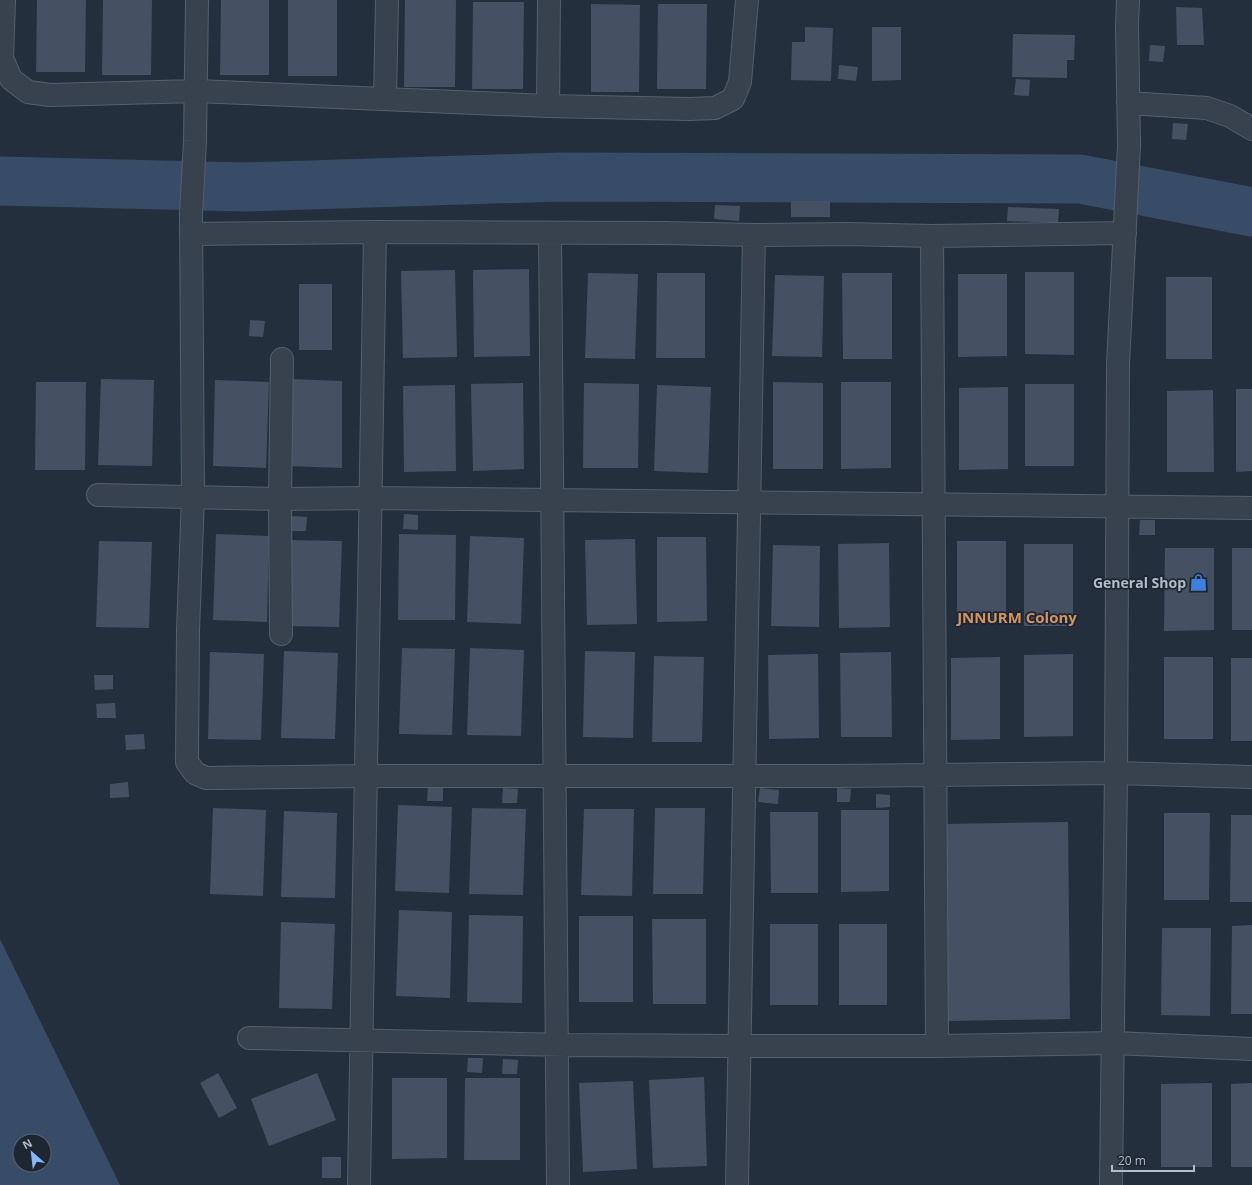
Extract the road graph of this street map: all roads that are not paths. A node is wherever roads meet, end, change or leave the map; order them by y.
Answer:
1 (4, 0) edge
2 (197, 0) edge
3 (387, 0) edge
4 (549, 0) edge
5 (747, 0) edge
6 (1128, 0) edge
7 (196, 91) junction
8 (385, 99) junction
9 (1128, 103) junction
10 (548, 106) junction
11 (1252, 129) edge
12 (191, 224) junction
13 (375, 232) junction
14 (550, 233) junction
15 (1125, 233) junction
16 (754, 235) junction
17 (932, 236) junction
18 (282, 359) dead end
19 (98, 495) dead end
20 (193, 496) junction
21 (370, 498) junction
22 (280, 499) junction
23 (552, 500) junction
24 (749, 503) junction
25 (934, 504) junction
26 (1117, 507) junction
27 (1252, 508) edge
28 (281, 634) dead end
29 (1116, 774) junction
30 (936, 775) junction
31 (366, 776) junction
32 (555, 776) junction
33 (744, 776) junction
34 (1252, 777) edge
35 (249, 1038) dead end
36 (361, 1040) junction
37 (1114, 1043) junction
38 (557, 1044) junction
39 (740, 1046) junction
40 (937, 1046) junction
41 (1252, 1048) edge
42 (359, 1185) edge
43 (558, 1185) edge
44 (737, 1185) edge
45 (1111, 1185) edge

1 - 7 street
2 - 7 street
3 - 8 street
4 - 10 street
5 - 10 street
6 - 9 street
7 - 8 street
7 - 12 street
8 - 10 street
9 - 11 street
9 - 15 street
12 - 13 street
12 - 20 street
13 - 14 street
13 - 21 street
14 - 16 street
14 - 23 street
15 - 17 street
15 - 26 street
16 - 17 street
16 - 24 street
17 - 25 street
18 - 22 street
19 - 20 street
20 - 22 street
20 - 31 street
21 - 22 street
21 - 23 street
21 - 31 street
22 - 28 street
23 - 24 street
23 - 32 street
24 - 25 street
24 - 33 street
25 - 26 street
25 - 30 street
26 - 27 street
26 - 29 street
29 - 30 street
29 - 34 street
29 - 37 street
30 - 33 street
30 - 40 street
31 - 32 street
31 - 36 street
32 - 33 street
32 - 38 street
33 - 39 street
35 - 36 street
36 - 38 street
36 - 42 street
37 - 40 street
37 - 41 street
37 - 45 street
38 - 39 street
38 - 43 street
39 - 40 street
39 - 44 street

